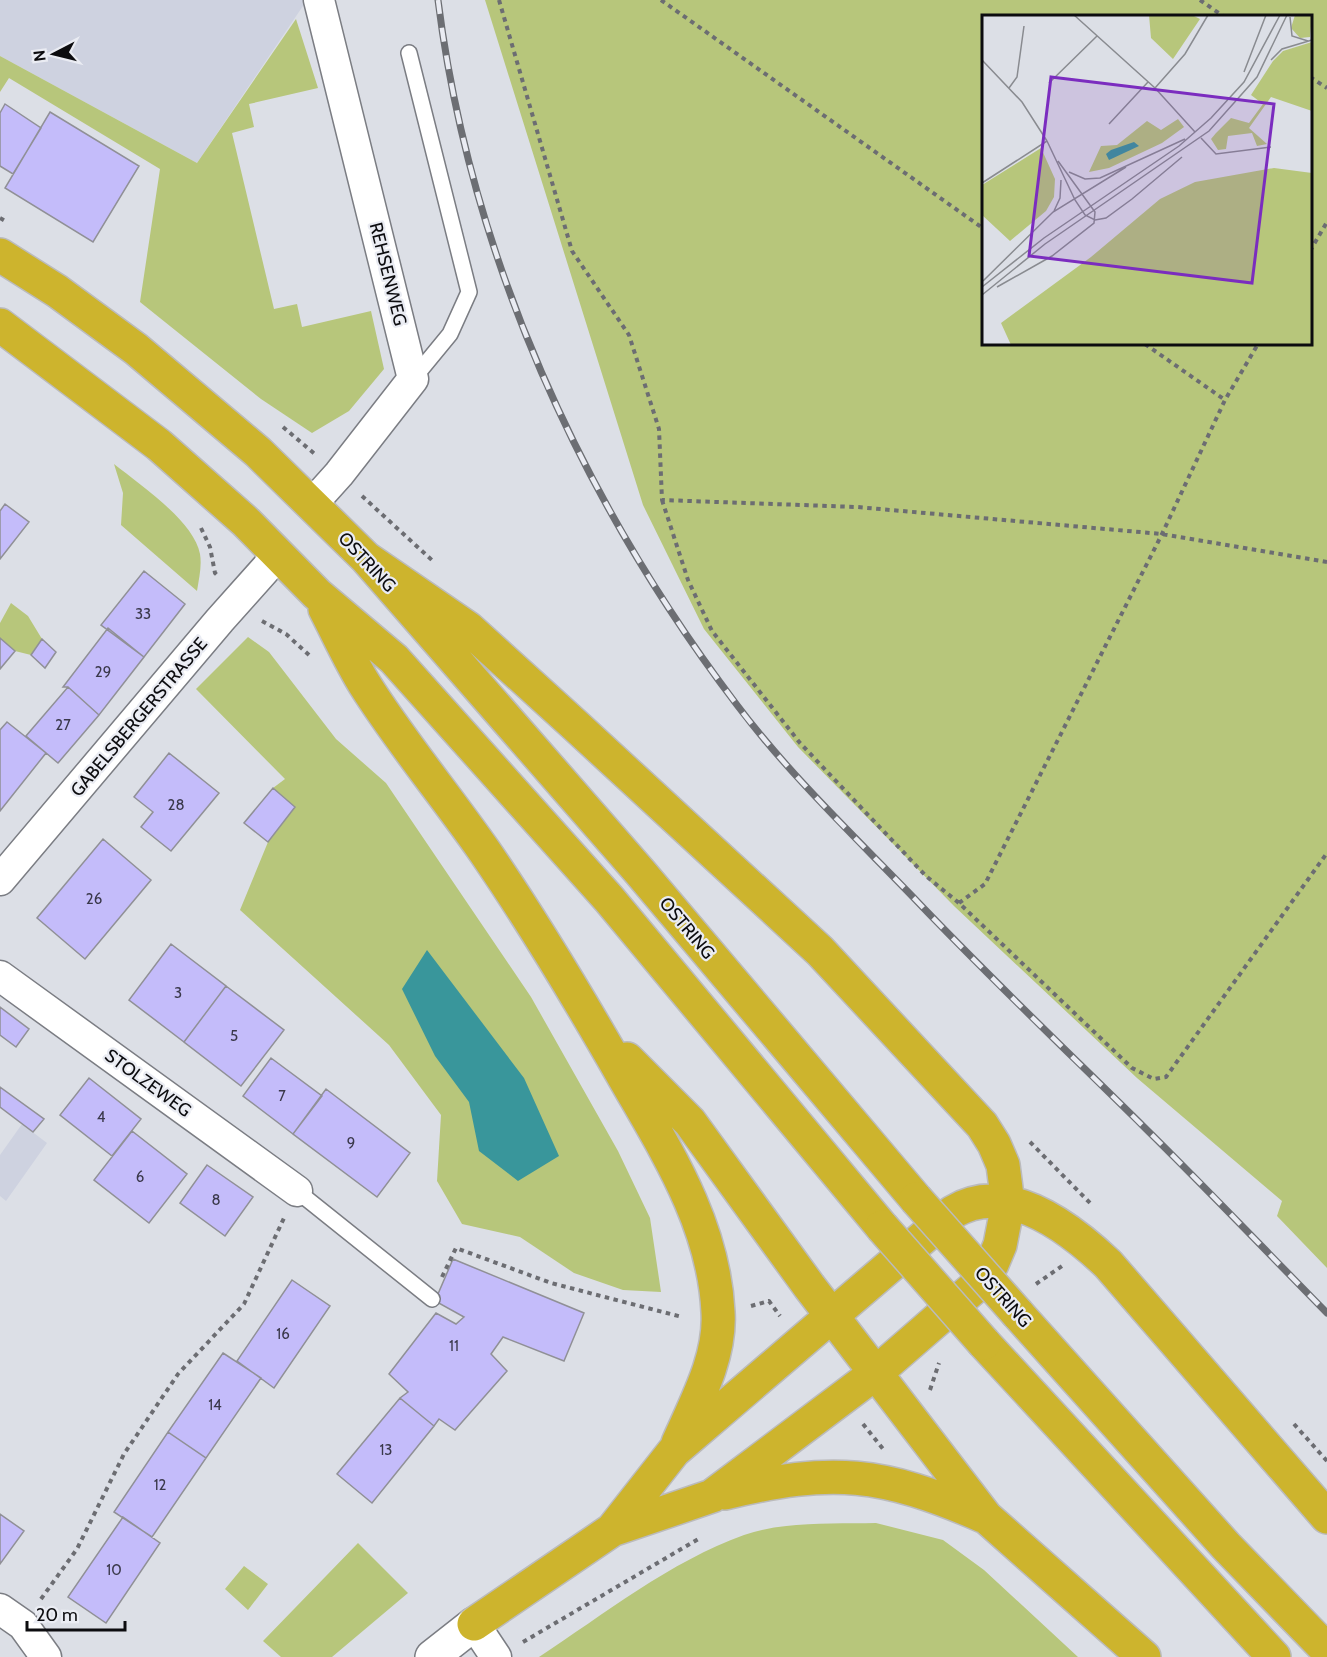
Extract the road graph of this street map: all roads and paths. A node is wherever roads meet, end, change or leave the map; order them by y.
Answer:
1 (499, 0) edge
2 (661, 0) edge
3 (1200, 0) edge
4 (324, 5) edge
5 (1222, 15) edge
6 (409, 53) dead end
7 (1312, 78) edge
8 (1327, 88) edge
9 (1327, 222) edge
10 (982, 228) edge
11 (1312, 249) edge
12 (0, 255) edge
13 (0, 325) edge
14 (1146, 345) edge
15 (1257, 345) edge
16 (414, 379) junction
17 (1225, 400) junction
18 (662, 500) junction
19 (312, 504) junction
20 (193, 521) dead end
21 (1162, 534) junction
22 (278, 555) junction
23 (366, 558) junction
24 (1327, 562) edge
25 (317, 594) junction
26 (239, 597) junction
27 (1327, 853) edge
28 (0, 879) edge
29 (959, 903) junction
30 (0, 975) edge
31 (594, 1026) junction
32 (297, 1191) junction
33 (1008, 1204) junction
34 (432, 1299) joint
35 (832, 1316) junction
36 (682, 1317) dead end
37 (877, 1372) junction
38 (674, 1451) junction
39 (712, 1496) junction
40 (986, 1517) junction
41 (1327, 1517) edge
42 (612, 1530) junction
43 (709, 1534) dead end
44 (11, 1617) edge
45 (474, 1624) junction
46 (1327, 1650) edge
47 (507, 1651) edge
48 (46, 1657) edge
49 (432, 1657) edge
50 (1144, 1657) edge
51 (1274, 1657) edge

1 - 18 path
2 - 10 path
3 - 5 path
4 - 16 street, REHSENWEG
6 - 16 lane
7 - 8 path
9 - 11 path
12 - 19 highway, OSTRING
13 - 22 highway
14 - 17 path
15 - 17 path
16 - 19 street
17 - 21 path
18 - 21 path
18 - 29 path
19 - 23 highway, OSTRING
20 - 26 path
21 - 24 path
21 - 29 path
22 - 25 highway
22 - 26 street, GABELSBERGERSTRASSE
23 - 33 highway
23 - 46 highway, OSTRING, bridge
25 - 31 highway
25 - 51 highway, bridge
26 - 28 street, GABELSBERGERSTRASSE
27 - 29 path
30 - 32 street, STOLZEWEG
31 - 35 highway
31 - 38 highway
32 - 34 lane
32 - 44 path
33 - 35 highway
33 - 37 highway
33 - 41 highway
34 - 36 path
35 - 37 highway
35 - 38 highway
37 - 39 highway
37 - 40 highway
38 - 42 highway
39 - 40 highway
39 - 42 highway
40 - 50 highway
42 - 45 highway
43 - 47 path
44 - 48 street
45 - 47 street
45 - 49 main road

